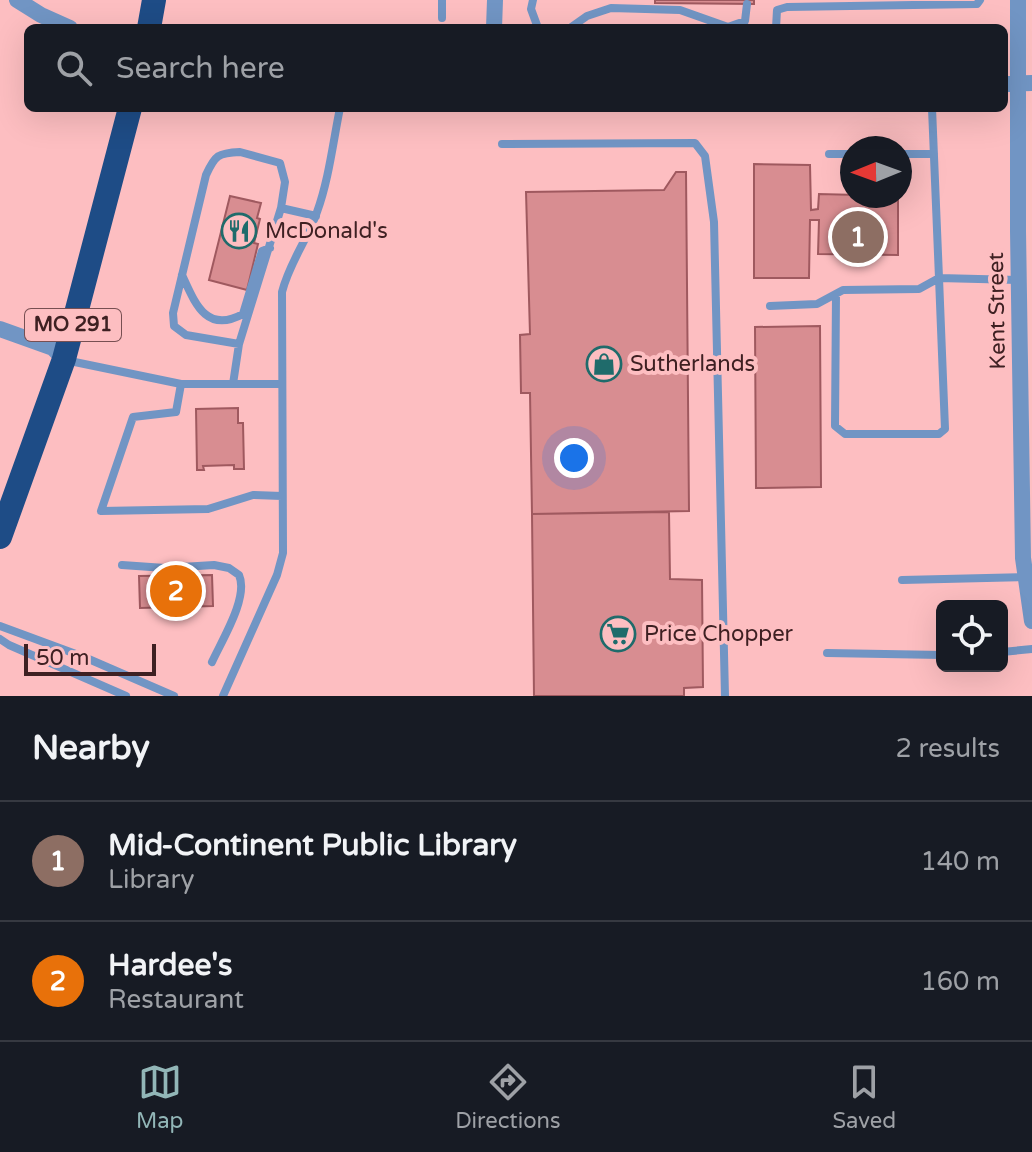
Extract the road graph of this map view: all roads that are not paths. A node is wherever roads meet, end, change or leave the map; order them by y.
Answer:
1 (17, 0) edge
2 (154, 0) edge
3 (442, 0) edge
4 (495, 0) edge
5 (533, 0) edge
6 (980, 0) edge
7 (1018, 0) edge
8 (747, 4) dead end
9 (775, 5) edge
10 (442, 18) dead end
11 (61, 24) edge
12 (150, 24) edge
13 (494, 24) edge
14 (537, 24) edge
15 (576, 24) edge
16 (720, 24) edge
17 (736, 24) edge
18 (1018, 83) edge
19 (129, 112) edge
20 (339, 112) edge
21 (932, 112) edge
22 (502, 144) dead end
23 (829, 154) dead end
24 (840, 154) edge
25 (912, 154) edge
26 (934, 154) junction
27 (281, 208) junction
28 (316, 216) junction
29 (270, 248) junction
30 (181, 274) junction
31 (939, 278) junction
32 (1019, 280) junction
33 (836, 294) junction
34 (770, 306) dead end
35 (0, 329) edge
36 (239, 344) junction
37 (64, 359) junction
38 (181, 384) junction
39 (233, 384) junction
40 (282, 384) junction
41 (282, 496) junction
42 (0, 537) edge
43 (122, 565) dead end
44 (1026, 577) junction
45 (902, 580) dead end
46 (1032, 621) edge
47 (0, 626) edge
48 (0, 639) edge
49 (1032, 649) edge
50 (1008, 651) edge
51 (827, 653) dead end
52 (936, 655) edge
53 (212, 662) dead end
54 (126, 696) edge
55 (174, 696) edge
56 (223, 696) edge
57 (725, 696) edge

1 - 11 street
2 - 12 highway
3 - 10 lane
4 - 13 street
5 - 14 lane
6 - 9 lane
7 - 18 street, Kent Street
8 - 17 lane
15 - 16 lane
18 - 32 street, Kent Street
19 - 37 highway, MO 291
20 - 28 lane
21 - 26 lane
22 - 57 lane
23 - 24 lane
25 - 26 lane
26 - 31 lane
27 - 28 lane
27 - 29 lane
27 - 30 lane
28 - 40 lane
29 - 30 lane
29 - 36 lane
30 - 36 lane
31 - 32 lane
31 - 33 lane
31 - 33 lane
32 - 44 street, Kent Street
33 - 34 lane
35 - 37 street
36 - 39 lane
37 - 38 lane
37 - 42 highway, MO 291
38 - 39 lane
38 - 41 lane
39 - 40 lane
40 - 41 lane
41 - 56 lane
43 - 53 lane
44 - 45 lane
44 - 46 street, Kent Street
47 - 55 lane
48 - 54 lane
49 - 50 lane
51 - 52 lane

